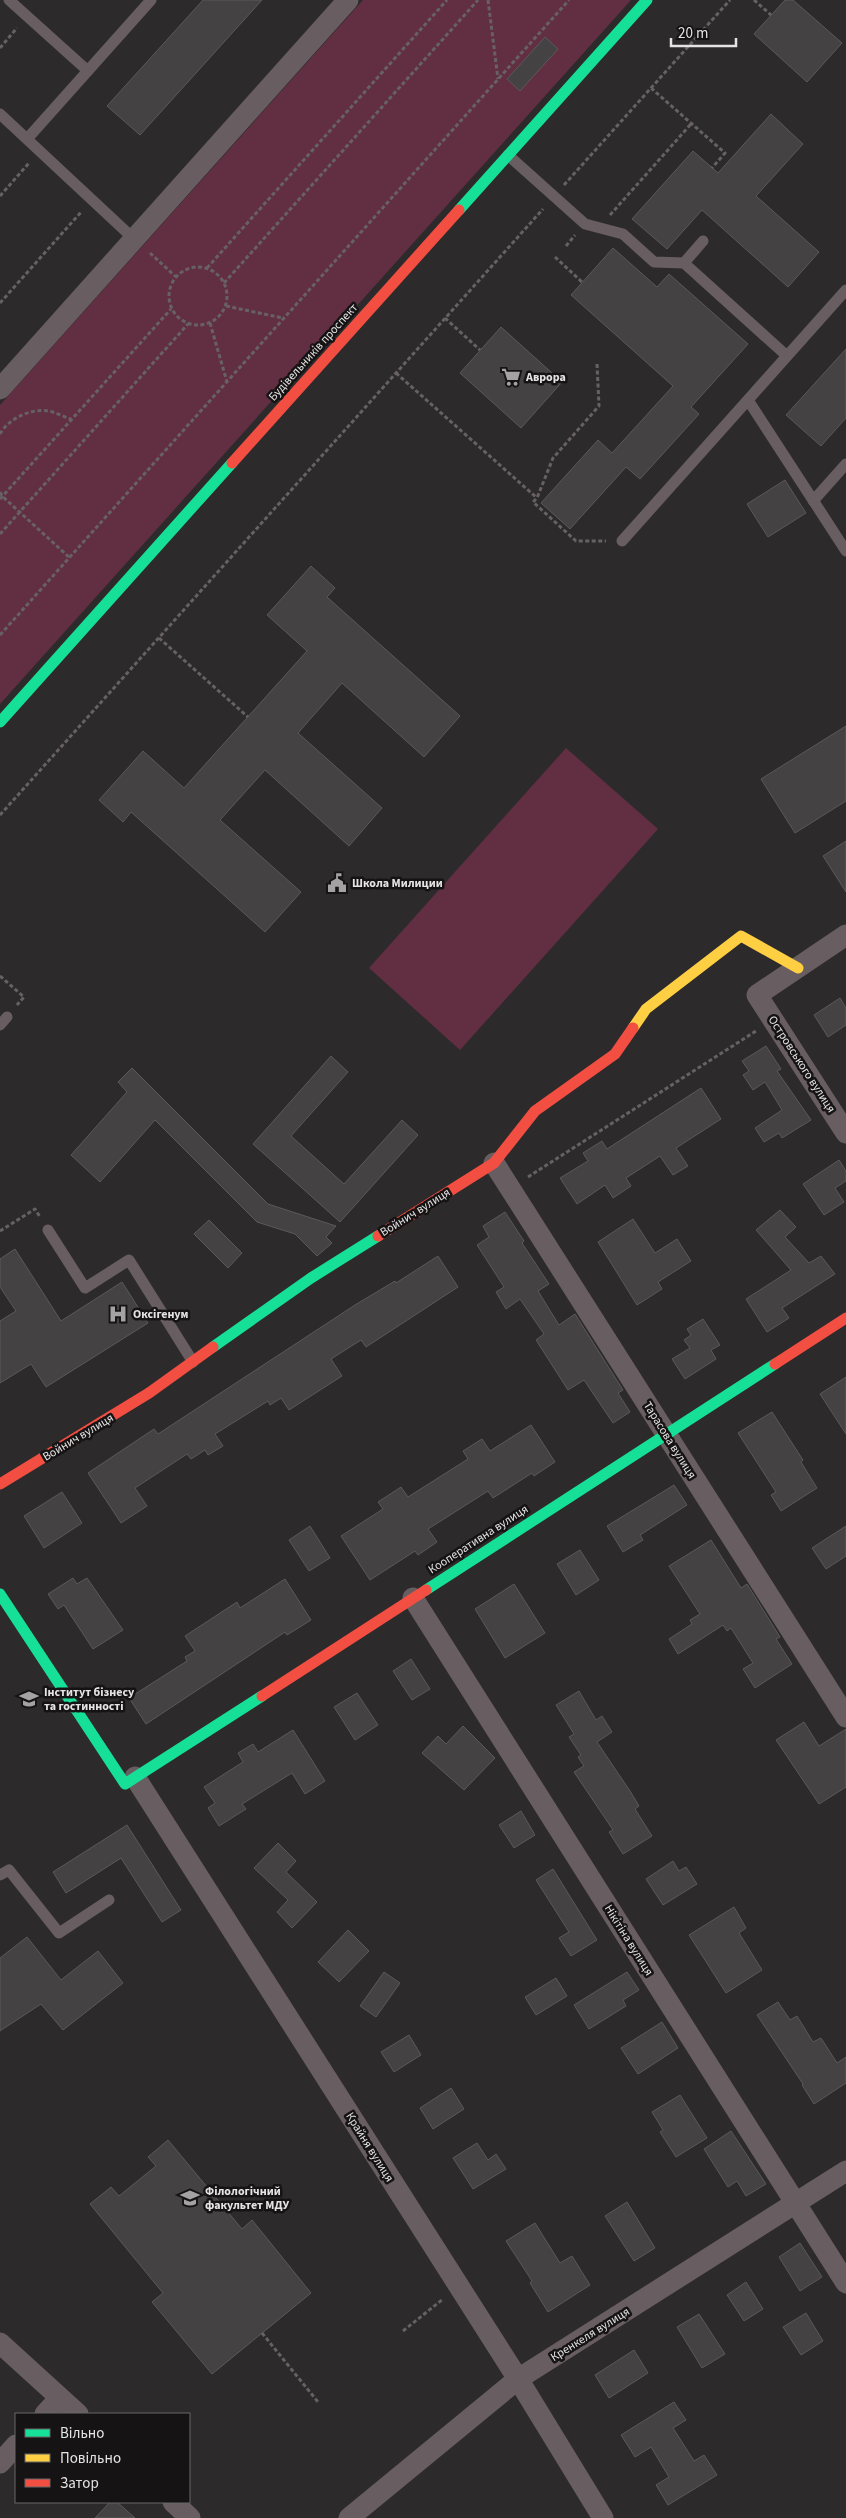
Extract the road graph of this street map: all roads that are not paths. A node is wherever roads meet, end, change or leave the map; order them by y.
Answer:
1 (9, 0) edge
2 (151, 0) edge
3 (348, 0) edge
4 (647, 0) edge
5 (88, 71) junction
6 (0, 114) edge
7 (27, 139) junction
8 (508, 155) junction
9 (134, 239) junction
10 (703, 241) dead end
11 (684, 263) junction
12 (846, 290) edge
13 (787, 356) junction
14 (0, 389) edge
15 (748, 400) junction
16 (846, 464) edge
17 (813, 500) junction
18 (622, 541) road end
19 (846, 551) edge
20 (0, 722) edge
21 (846, 935) edge
22 (798, 968) junction
23 (846, 1133) edge
24 (494, 1163) junction
25 (48, 1230) dead end
26 (846, 1318) edge
27 (194, 1362) junction
28 (666, 1434) junction
29 (0, 1484) edge
30 (0, 1594) edge
31 (413, 1598) junction
32 (846, 1717) edge
33 (130, 1780) junction
34 (0, 1875) edge
35 (109, 1900) dead end
36 (846, 2171) edge
37 (795, 2203) junction
38 (846, 2283) edge
39 (0, 2343) edge
40 (518, 2379) junction
41 (60, 2398) junction
42 (46, 2413) edge
43 (77, 2413) edge
44 (15, 2446) edge
45 (0, 2463) edge
46 (349, 2518) edge
47 (603, 2518) edge

1 - 5 lane
2 - 5 lane
3 - 9 street
4 - 8 street, Будівельників проспект
5 - 7 lane
6 - 7 lane
7 - 9 lane
8 - 11 lane
8 - 20 street, Будівельників проспект
9 - 14 street
10 - 11 lane
11 - 13 lane
12 - 13 lane
13 - 15 lane
15 - 17 lane
15 - 18 lane
16 - 17 lane
17 - 19 lane
21 - 22 street
22 - 23 street, Островського вулиця
22 - 24 street, Войнич вулиця
24 - 27 street, Войнич вулиця
24 - 28 street, Тарасова вулиця
25 - 27 lane
26 - 28 street, Кооперативна вулиця
27 - 29 street, Войнич вулиця
28 - 31 street, Кооперативна вулиця
28 - 32 street, Тарасова вулиця
30 - 33 street, Крайня вулиця
31 - 33 street, Кооперативна вулиця
31 - 37 street, Нікітіна вулиця
33 - 40 street, Крайня вулиця
34 - 35 lane
36 - 37 street, Кренкеля вулиця
37 - 38 street, Нікітіна вулиця
37 - 40 street, Кренкеля вулиця
39 - 41 street
40 - 46 street, Кренкеля вулиця
40 - 47 street, Крайня вулиця
41 - 42 street
41 - 43 street
44 - 45 street

